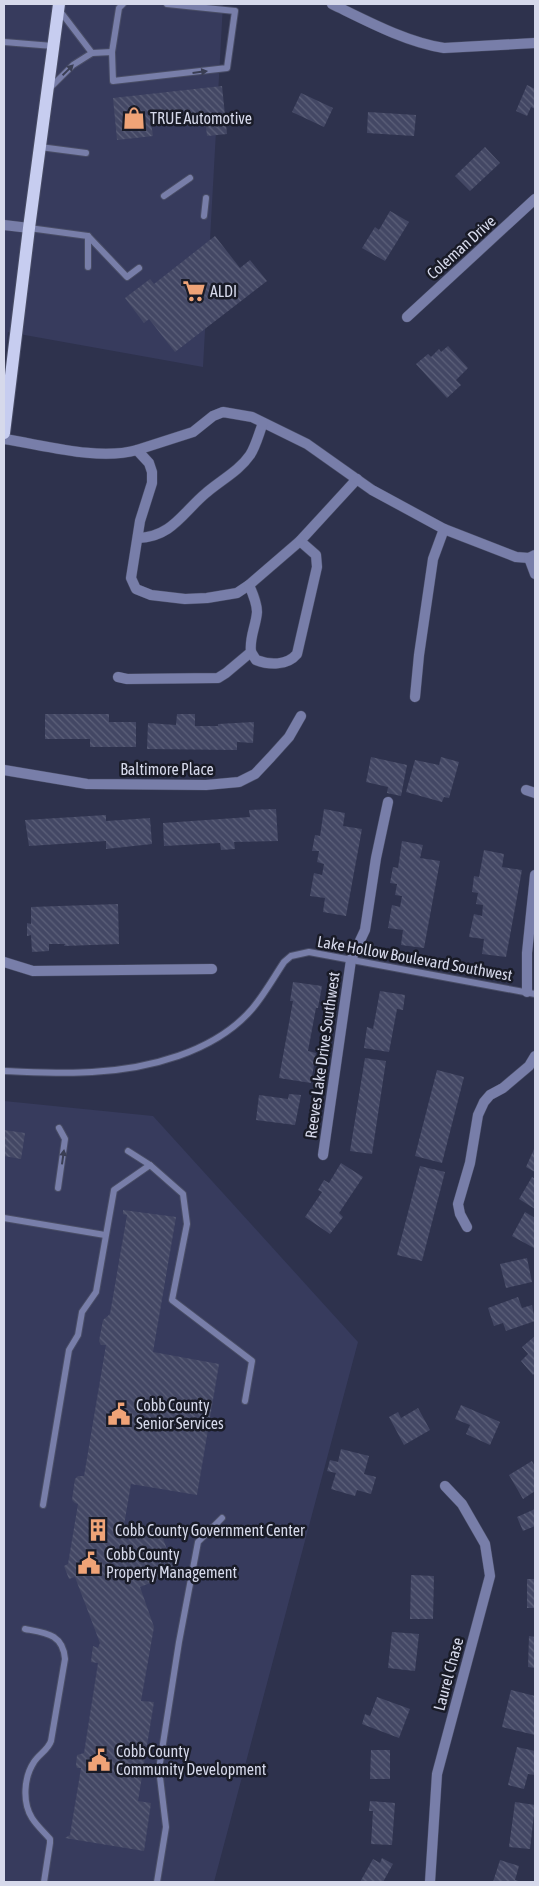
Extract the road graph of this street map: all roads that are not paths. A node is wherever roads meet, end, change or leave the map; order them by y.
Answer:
1 (123, 4) edge
2 (167, 4) edge
3 (332, 4) edge
4 (59, 6) edge
5 (4, 42) edge
6 (535, 43) edge
7 (53, 46) junction
8 (112, 52) junction
9 (92, 54) junction
10 (48, 90) junction
11 (40, 147) junction
12 (86, 153) dead end
13 (190, 178) dead end
14 (164, 196) dead end
15 (206, 198) dead end
16 (535, 199) edge
17 (204, 216) dead end
18 (4, 225) edge
19 (28, 228) junction
20 (88, 236) junction
21 (88, 267) dead end
22 (139, 268) dead end
23 (407, 316) dead end
24 (6, 391) edge
25 (263, 423) junction
26 (4, 433) edge
27 (4, 439) edge
28 (137, 450) junction
29 (357, 479) junction
30 (444, 529) junction
31 (138, 538) junction
32 (300, 541) junction
33 (532, 557) edge
34 (535, 574) edge
35 (250, 585) junction
36 (251, 652) junction
37 (118, 677) dead end
38 (415, 697) dead end
39 (301, 716) dead end
40 (4, 770) edge
41 (388, 802) dead end
42 (535, 875) edge
43 (351, 960) junction
44 (4, 962) edge
45 (212, 968) dead end
46 (531, 993) edge
47 (535, 1056) edge
48 (4, 1070) edge
49 (58, 1128) dead end
50 (128, 1151) dead end
51 (323, 1155) dead end
52 (150, 1165) junction
53 (58, 1188) dead end
54 (4, 1218) edge
55 (467, 1228) dead end
56 (105, 1235) junction
57 (245, 1401) dead end
58 (445, 1486) dead end
59 (44, 1505) dead end
60 (222, 1518) dead end
61 (25, 1629) dead end
62 (44, 1882) edge
63 (157, 1882) edge
64 (430, 1882) edge

1 - 8 lane
8 -> 2 lane
3 - 6 street
4 - 7 main road
4 - 9 lane
5 - 7 lane
7 - 10 main road
8 - 9 lane
10 -> 9 lane
10 - 11 main road
11 - 12 lane
11 - 19 main road
13 - 14 lane
15 - 17 lane
16 - 23 street, Coleman Drive
18 - 19 street
19 - 20 lane
19 - 24 main road
20 - 21 lane
20 - 22 lane
24 - 26 main road
25 - 28 street
25 - 29 street
25 - 31 street
27 - 28 street
28 - 31 street
29 - 30 street
29 - 32 street
30 - 33 street
30 - 38 street
31 - 35 street
32 - 35 street
32 - 36 street
33 - 34 street
35 - 36 street
36 - 37 street
39 - 40 street, Baltimore Place
41 - 43 street, Reeves Lake Drive Southwest
42 - 46 street
43 - 46 lane, Lake Hollow Boulevard Southwest
43 - 48 lane, Lake Hollow Boulevard Southwest
43 - 51 street, Reeves Lake Drive Southwest
44 - 45 street
47 - 55 street
53 -> 49 lane
50 - 52 lane
52 - 56 lane
52 - 57 lane
54 - 56 lane
56 - 59 lane
58 - 64 street, Laurel Chase
60 - 63 lane
61 - 62 lane

